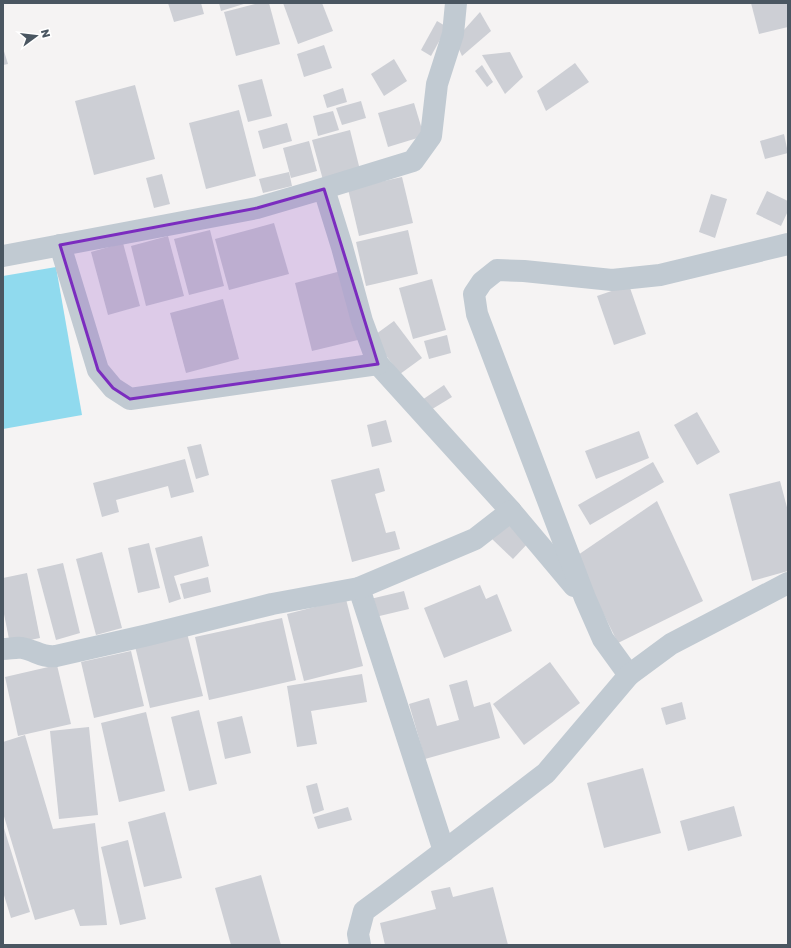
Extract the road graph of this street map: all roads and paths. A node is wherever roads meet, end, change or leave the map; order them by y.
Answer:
1 (456, 3) edge
2 (324, 189) junction
3 (788, 244) edge
4 (60, 245) junction
5 (3, 256) edge
6 (378, 364) junction
7 (511, 511) junction
8 (788, 583) edge
9 (360, 588) junction
10 (584, 598) junction
11 (3, 650) edge
12 (630, 675) junction
13 (444, 851) junction
14 (360, 945) edge

1 - 2 street
2 - 4 street
2 - 6 street
3 - 10 street
4 - 5 street
4 - 6 street
6 - 7 street
7 - 9 street
7 - 10 street
8 - 12 street
9 - 11 street
9 - 13 street
10 - 12 street
12 - 13 street
13 - 14 street

